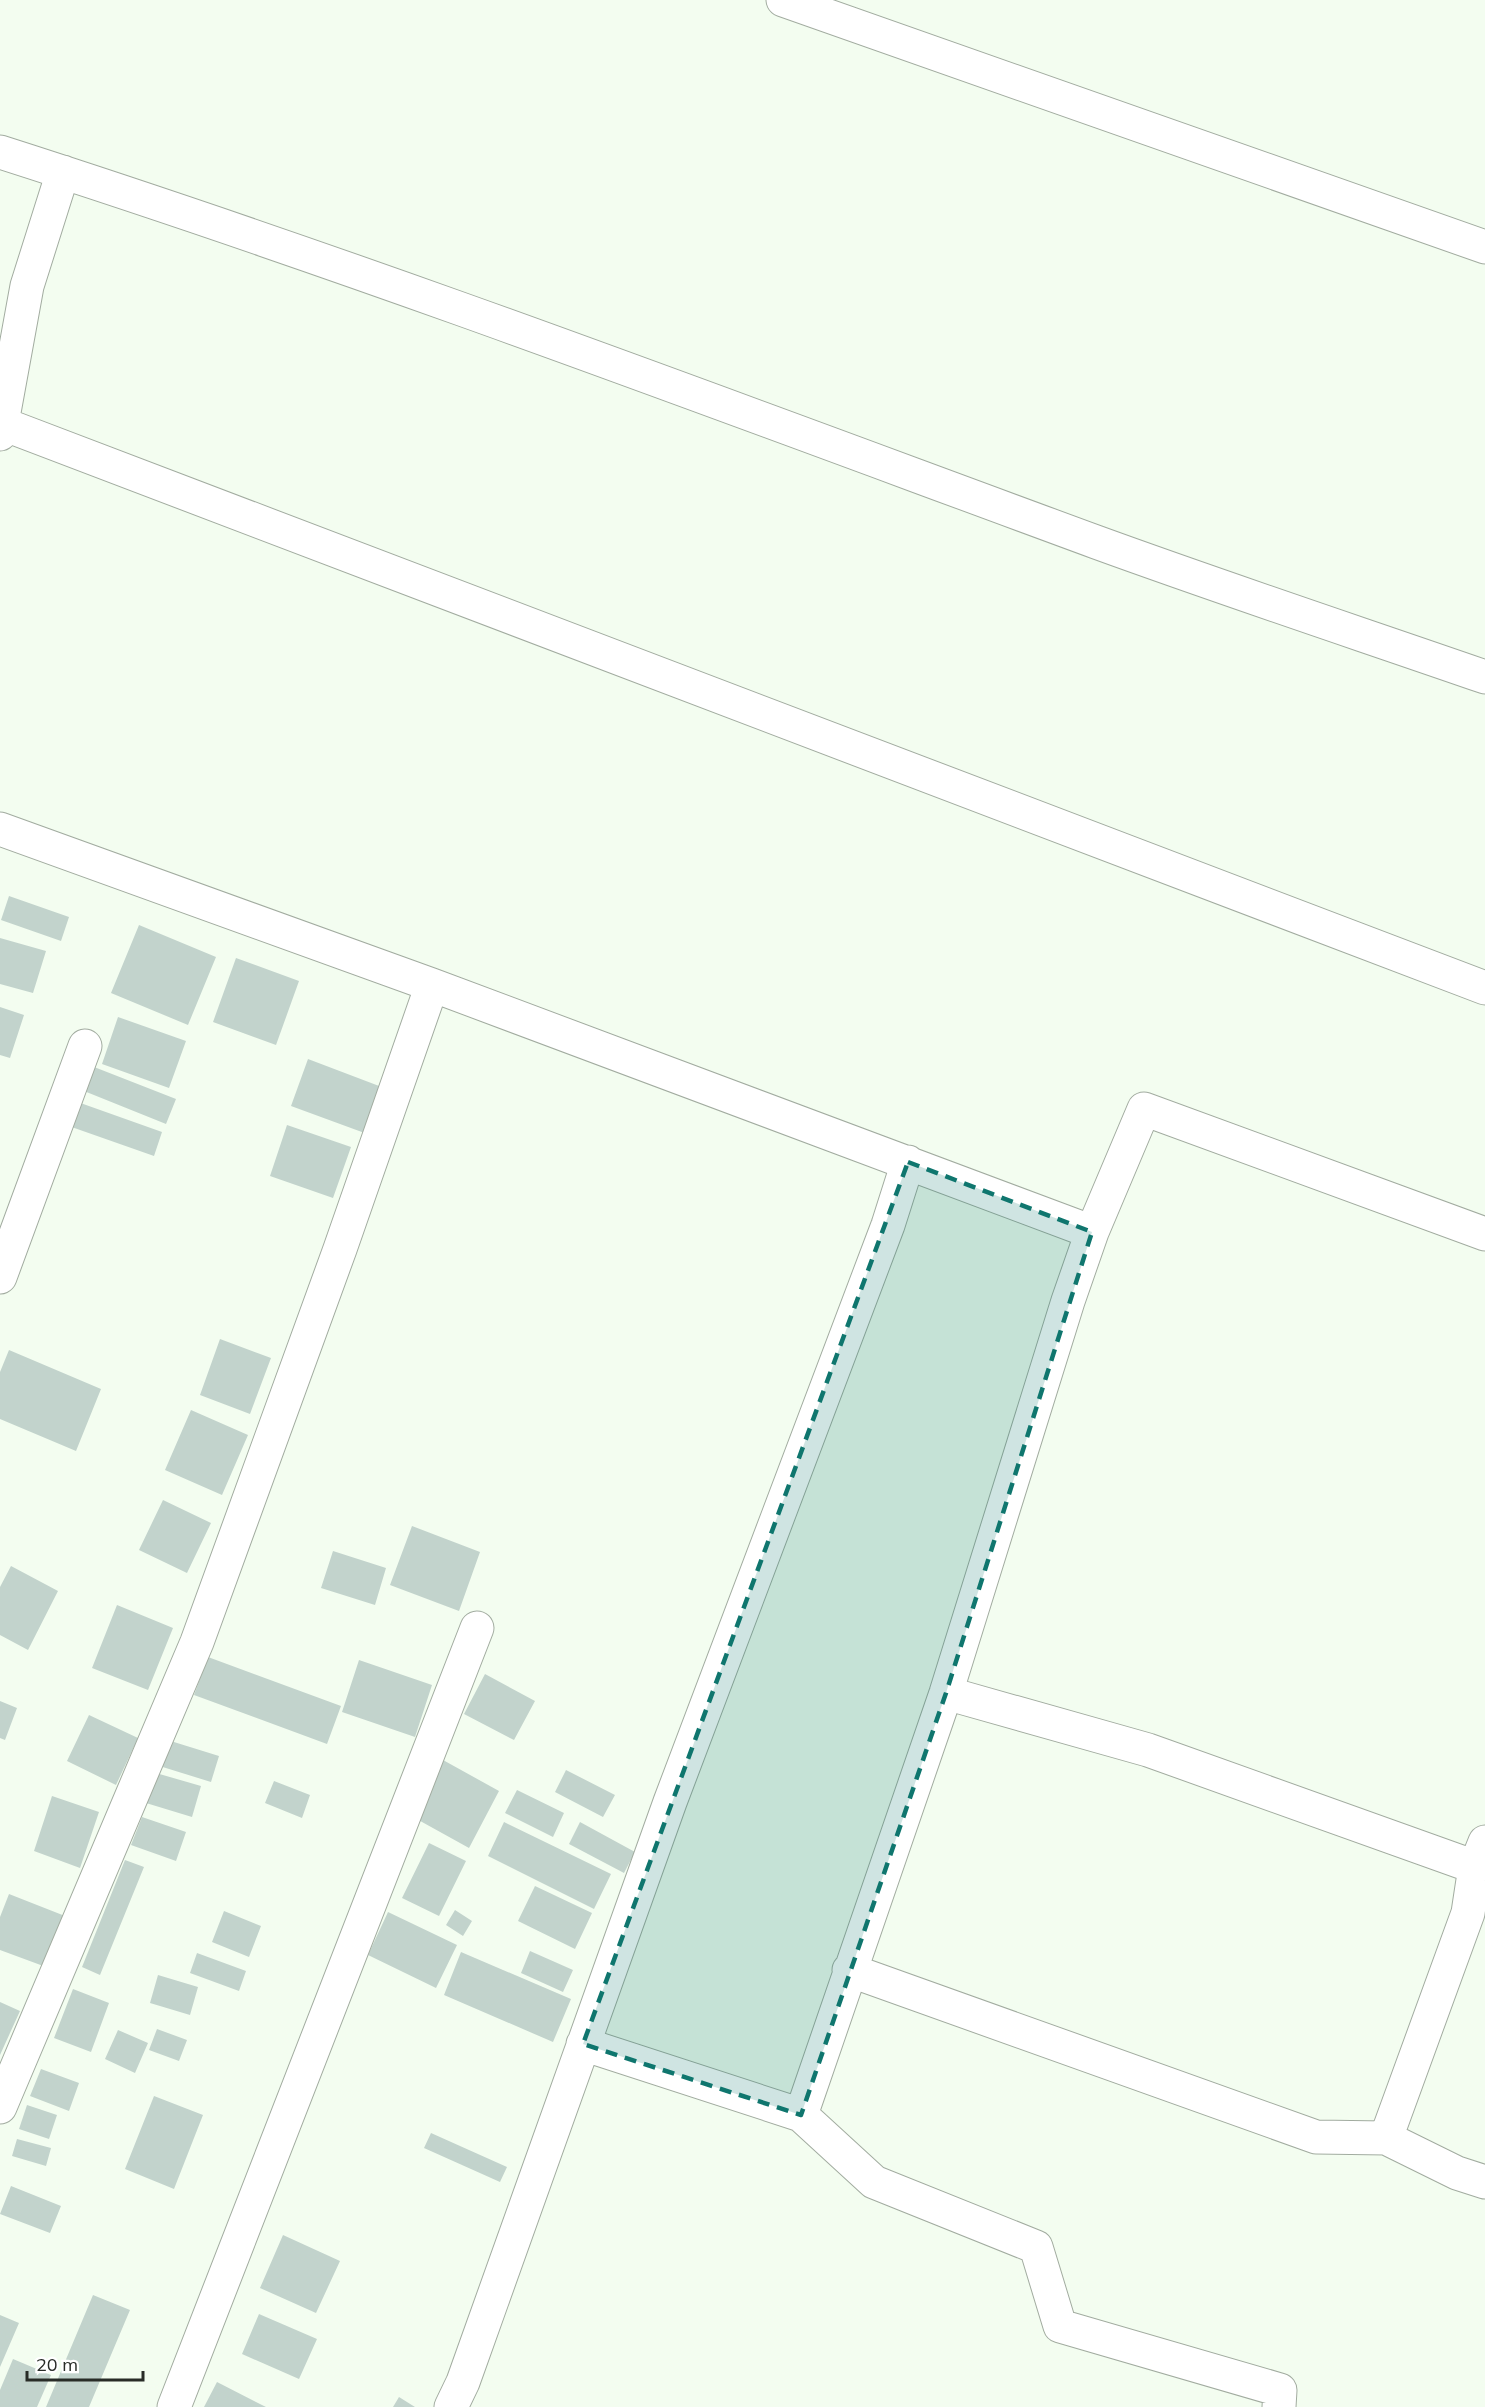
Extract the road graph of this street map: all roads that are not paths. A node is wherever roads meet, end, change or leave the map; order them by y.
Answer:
1 (783, 0) edge
2 (0, 152) edge
3 (63, 172) junction
4 (1485, 247) edge
5 (1, 429) edge
6 (1485, 677) edge
7 (0, 829) edge
8 (432, 985) junction
9 (1485, 988) edge
10 (85, 1046) dead end
11 (908, 1162) junction
12 (1092, 1232) junction
13 (1485, 1234) edge
14 (0, 1277) edge
15 (477, 1628) dead end
16 (946, 1693) junction
17 (1480, 1855) edge
18 (849, 1970) junction
19 (583, 2044) junction
20 (0, 2107) edge
21 (801, 2115) junction
22 (1386, 2138) junction
23 (1485, 2182) edge
24 (174, 2407) edge
25 (451, 2407) edge
26 (1279, 2407) edge

1 - 4 street
2 - 3 street
3 - 5 street
3 - 6 street
5 - 9 street
7 - 8 street
8 - 11 street
8 - 20 street
10 - 14 street
11 - 12 street
11 - 19 street
12 - 13 street
12 - 16 street
15 - 24 street
16 - 17 street
16 - 18 street
17 - 22 street
18 - 21 street
18 - 22 street
19 - 21 street
19 - 25 street
21 - 26 street
22 - 23 street

